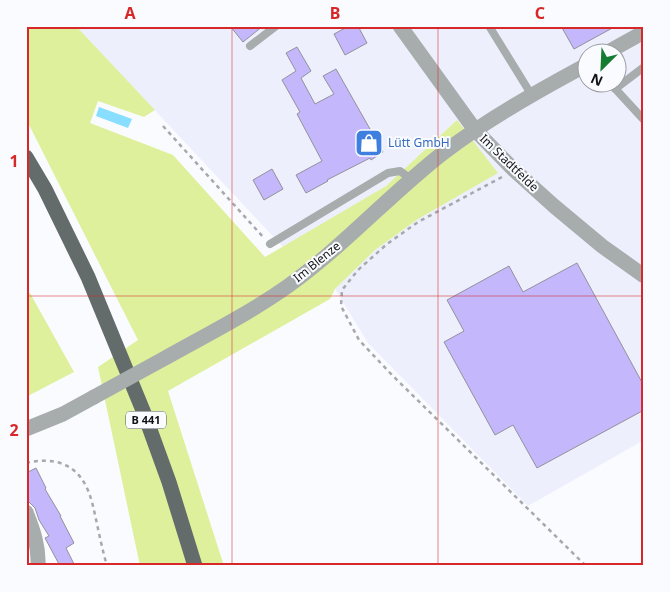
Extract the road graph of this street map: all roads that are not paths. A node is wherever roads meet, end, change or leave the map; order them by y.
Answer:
1 (276, 26) edge
2 (400, 26) edge
3 (489, 26) edge
4 (644, 32) edge
5 (626, 42) edge
6 (250, 46) dead end
7 (644, 66) edge
8 (578, 69) edge
9 (628, 79) edge
10 (618, 92) edge
11 (531, 94) junction
12 (644, 120) edge
13 (475, 130) junction
14 (26, 157) edge
15 (412, 180) junction
16 (270, 244) road end
17 (644, 276) edge
18 (26, 430) edge
19 (26, 512) edge
20 (38, 566) edge
21 (195, 566) edge

1 - 6 lane
2 - 13 street, Im Stadtfelde
3 - 11 lane
4 - 5 street
7 - 9 lane
8 - 11 street, Im Blenze
10 - 12 lane
11 - 13 street, Im Blenze
13 - 15 street, Im Blenze
13 - 17 street, Im Stadtfelde
14 - 21 main road, B 441
15 - 16 lane
15 - 18 street, Im Blenze, bridge
19 - 20 street

